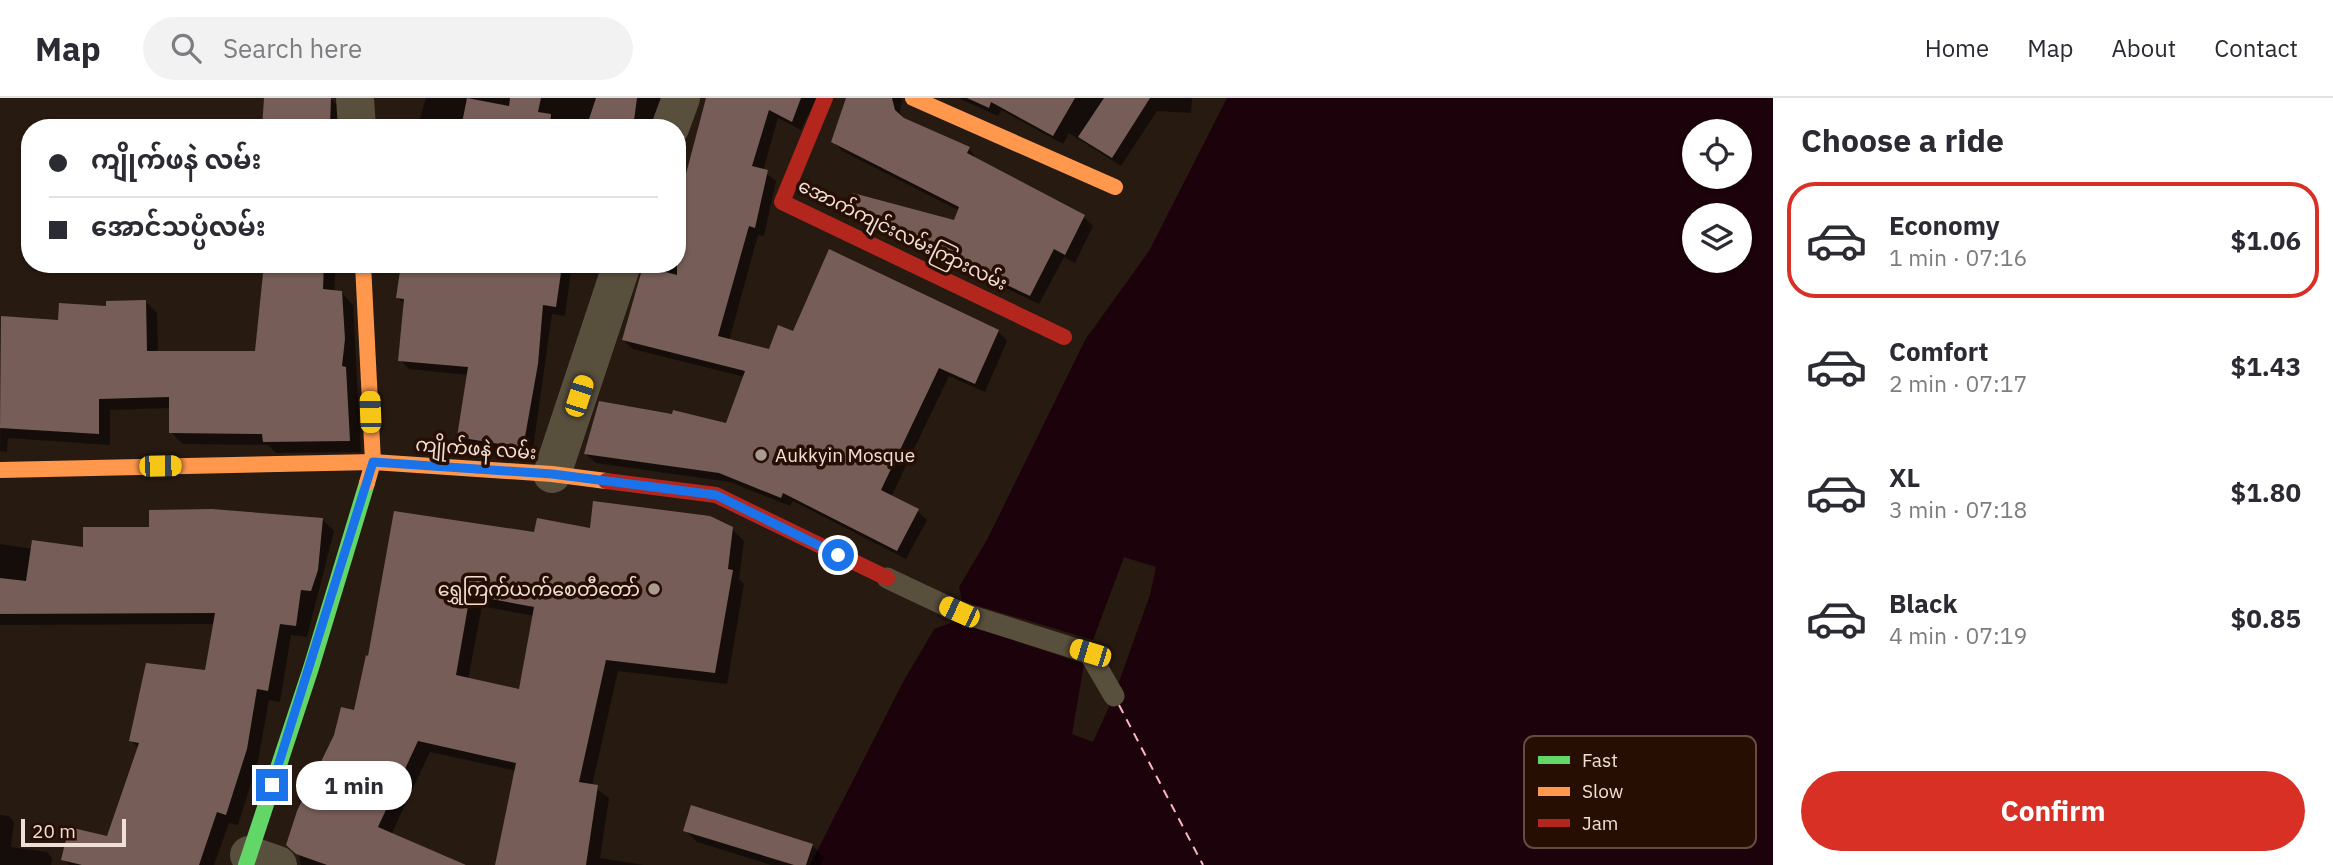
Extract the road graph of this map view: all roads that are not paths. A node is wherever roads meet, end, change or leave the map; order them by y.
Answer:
1 (355, 98) edge
2 (681, 98) edge
3 (825, 98) edge
4 (913, 98) edge
5 (356, 119) edge
6 (673, 119) edge
7 (1115, 187) dead end
8 (363, 273) edge
9 (619, 273) edge
10 (1064, 337) dead end
11 (373, 462) junction
12 (0, 470) edge
13 (552, 474) junction
14 (887, 578) joint
15 (1114, 696) dead end
16 (258, 862) edge

1 - 5 street
2 - 6 street
3 - 10 street, အောက်ကျင်းလမ်းကြားလမ်း
4 - 7 street
8 - 11 street
9 - 13 street
11 - 12 street, ကျိုက်ဖနဲ လမ်း
11 - 13 street, ကျိုက်ဖနဲ လမ်း
11 - 16 street
13 - 14 street, ကျိုက်ဖနဲ လမ်း
14 - 15 lane

